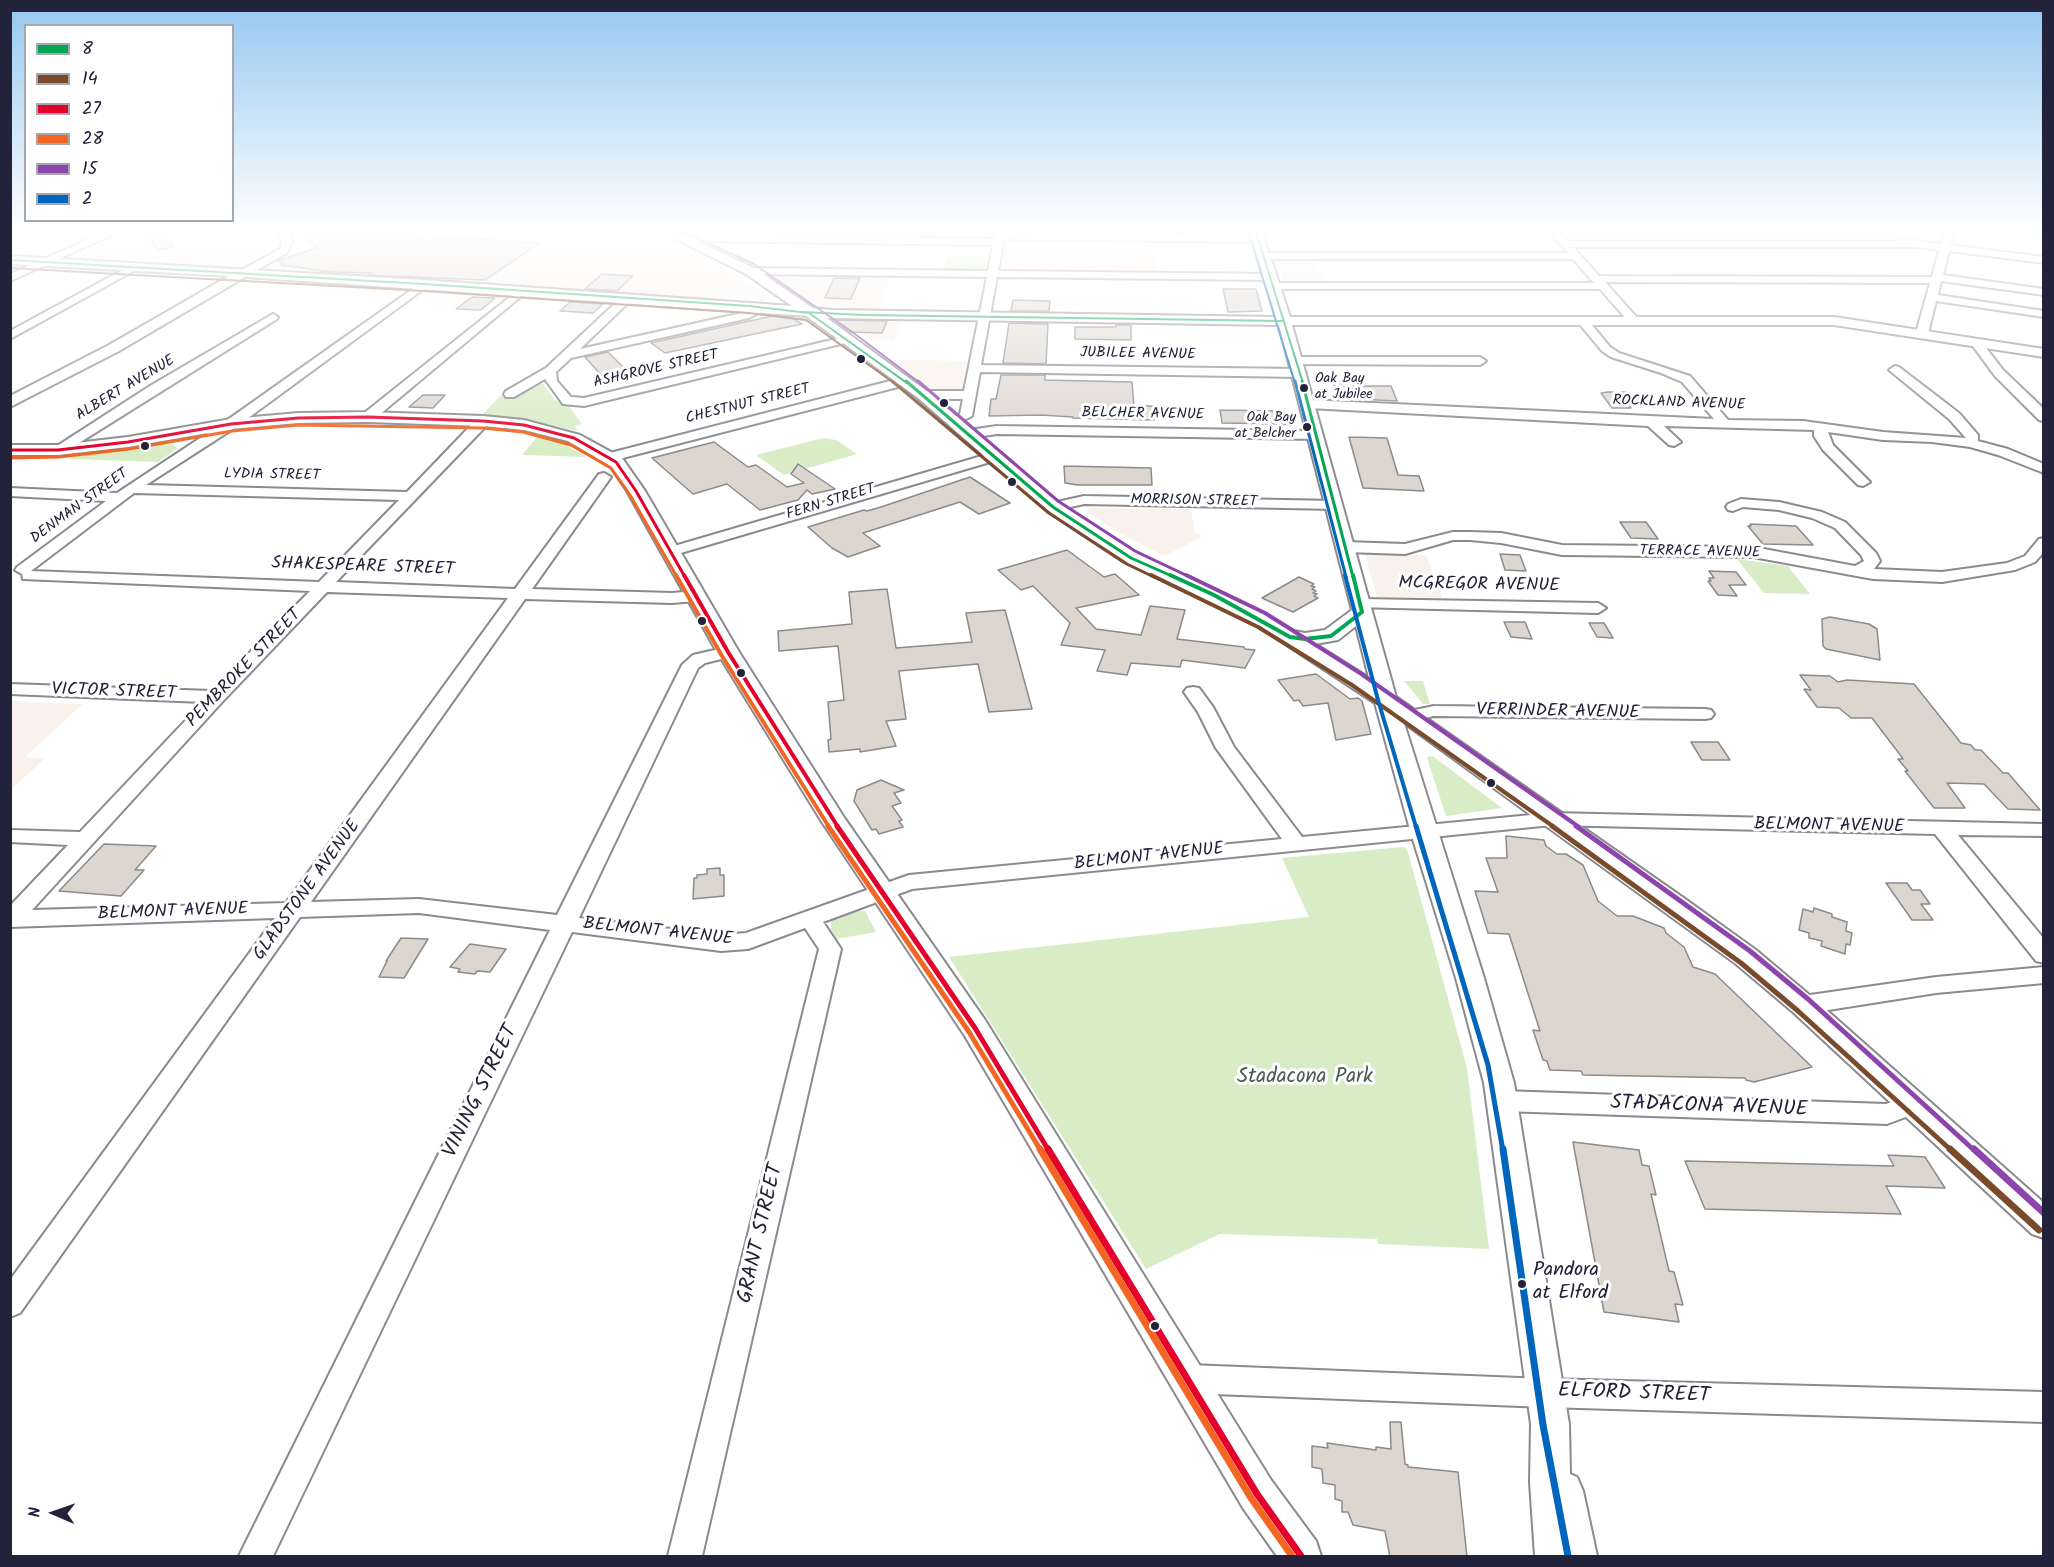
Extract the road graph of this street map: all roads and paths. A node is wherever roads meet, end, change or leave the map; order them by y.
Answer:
1 (66, 305) edge
2 (188, 305) edge
3 (395, 305) edge
4 (504, 305) edge
5 (619, 305) edge
6 (736, 305) edge
7 (754, 305) edge
8 (799, 305) edge
9 (987, 305) edge
10 (1279, 305) edge
11 (1620, 305) edge
12 (1931, 305) edge
13 (1986, 305) edge
14 (749, 306) junction
15 (765, 307) junction
16 (809, 313) junction
17 (2043, 314) edge
18 (864, 315) junction
19 (273, 317) dead end
20 (985, 317) junction
21 (1284, 321) junction
22 (1583, 321) junction
23 (1634, 321) junction
24 (831, 327) junction
25 (1922, 333) junction
26 (10, 336) edge
27 (849, 339) junction
28 (1976, 342) junction
29 (2043, 353) edge
30 (567, 355) junction
31 (1480, 362) dead end
32 (1299, 367) junction
33 (976, 368) junction
34 (1895, 370) dead end
35 (549, 371) junction
36 (894, 384) dead end
37 (510, 394) dead end
38 (923, 395) junction
39 (970, 395) junction
40 (10, 402) edge
41 (1309, 404) junction
42 (368, 417) junction
43 (2043, 417) edge
44 (483, 421) junction
45 (954, 421) junction
46 (1652, 422) junction
47 (1723, 422) junction
48 (231, 424) junction
49 (1821, 427) junction
50 (969, 434) junction
51 (1316, 435) junction
52 (158, 436) junction
53 (1674, 442) dead end
54 (1971, 443) junction
55 (10, 450) edge
56 (58, 450) junction
57 (187, 453) junction
58 (992, 457) junction
59 (611, 458) junction
60 (2040, 463) edge
61 (604, 477) dead end
62 (1863, 482) dead end
63 (10, 492) edge
64 (126, 493) junction
65 (411, 496) junction
66 (1335, 505) junction
67 (1053, 507) junction
68 (1732, 507) dead end
69 (2043, 542) edge
70 (1346, 547) junction
71 (669, 552) junction
72 (1859, 570) junction
73 (21, 573) edge
74 (10, 582) edge
75 (324, 586) junction
76 (521, 594) junction
77 (696, 596) junction
78 (1361, 608) junction
79 (1598, 608) dead end
80 (1290, 637) junction
81 (728, 652) junction
82 (10, 689) edge
83 (1193, 692) dead end
84 (218, 697) junction
85 (1385, 698) junction
86 (1706, 714) dead end
87 (1411, 716) junction
88 (1552, 819) junction
89 (1615, 822) junction
90 (1942, 829) junction
91 (2043, 830) edge
92 (1424, 833) junction
93 (10, 836) edge
94 (84, 839) junction
95 (1296, 843) junction
96 (1600, 852) junction
97 (882, 891) junction
98 (296, 909) junction
99 (808, 918) junction
100 (11, 919) edge
101 (563, 924) junction
102 (2043, 955) edge
103 (2043, 975) edge
104 (1803, 1005) junction
105 (1503, 1101) junction
106 (1913, 1104) junction
107 (2043, 1224) edge
108 (10, 1304) edge
109 (1189, 1379) junction
110 (2043, 1407) edge
111 (1548, 1408) junction
112 (1257, 1494) junction
113 (256, 1557) edge
114 (685, 1557) edge
115 (1287, 1557) edge
116 (1301, 1557) edge
117 (1555, 1557) edge
118 (1576, 1557) edge

1 - 26 street
2 - 40 main road
3 - 48 street, DENMAN STREET
4 - 42 street
5 - 30 street
6 - 14 main road
7 - 14 main road
8 - 16 main road
9 - 20 street
10 - 21 main road
11 - 23 street
12 - 25 street
13 - 17 street
14 - 15 main road
15 - 16 main road
15 - 30 street
16 - 18 main road
16 - 24 main road
18 - 20 main road
18 - 24 main road
19 - 56 street, ALBERT AVENUE
20 - 21 main road
20 - 33 street
21 - 22 main road
21 - 32 main road
22 - 23 main road
22 - 47 street
23 - 25 main road
24 - 27 main road
25 - 28 main road
27 - 35 street, ASHGROVE STREET
27 - 38 main road
28 - 29 main road
28 - 43 street
30 - 35 street
31 - 32 street, JUBILEE AVENUE
32 - 33 street, JUBILEE AVENUE
32 - 41 main road
33 - 39 street
34 - 54 street
35 - 37 street
36 - 59 street, CHESTNUT STREET
38 - 39 street
38 - 45 main road
39 - 45 street
41 - 46 street, ROCKLAND AVENUE
41 - 51 main road
42 - 44 main road
42 - 48 main road
44 - 59 main road
44 - 65 street, PEMBROKE STREET
45 - 50 main road
46 - 47 street, ROCKLAND AVENUE
46 - 53 street
47 - 49 street, ROCKLAND AVENUE
48 - 52 main road
48 - 57 street, DENMAN STREET
49 - 54 street, ROCKLAND AVENUE
49 - 62 street
50 - 51 street, BELCHER AVENUE
50 - 58 main road
51 - 66 main road
52 - 56 main road
52 - 57 street
54 - 60 street, ROCKLAND AVENUE
55 - 56 main road
57 - 64 street, DENMAN STREET
58 - 67 main road
58 - 71 street, FERN STREET
59 - 71 main road
61 - 76 street, GLADSTONE AVENUE
63 - 64 street, LYDIA STREET
64 - 65 street, LYDIA STREET
64 - 73 street, DENMAN STREET
65 - 75 street, PEMBROKE STREET
66 - 67 street, MORRISON STREET
66 - 70 main road
67 - 80 main road
68 - 72 street
69 - 72 street, TERRACE AVENUE
70 - 72 street, TERRACE AVENUE
70 - 78 main road
71 - 77 main road
73 - 74 street
73 - 75 street, SHAKESPEARE STREET
75 - 76 street, SHAKESPEARE STREET
75 - 84 street, PEMBROKE STREET
76 - 77 street, SHAKESPEARE STREET
76 - 98 street, GLADSTONE AVENUE
77 - 81 main road
78 - 79 street, MCGREGOR AVENUE
78 - 80 main road
78 - 85 main road
80 - 85 main road
81 - 97 main road
81 - 101 street, VINING STREET
82 - 84 street, VICTOR STREET
83 - 95 street
84 - 94 street, PEMBROKE STREET
85 - 87 main road
85 - 92 main road
86 - 87 street, VERRINDER AVENUE
87 - 88 main road
88 - 89 street, BELMONT AVENUE
88 - 92 street, BELMONT AVENUE
88 - 96 main road
89 - 90 street, BELMONT AVENUE
89 - 96 street
90 - 91 street, BELMONT AVENUE
90 - 102 street
92 - 95 street, BELMONT AVENUE
92 - 105 main road
93 - 94 street
94 - 100 street, PEMBROKE STREET
95 - 97 street, BELMONT AVENUE
96 - 104 main road
97 - 99 street, BELMONT AVENUE
97 - 109 main road
98 - 100 street, BELMONT AVENUE
98 - 101 street, BELMONT AVENUE
98 - 108 street, GLADSTONE AVENUE
99 - 101 street, BELMONT AVENUE
99 - 114 street, GRANT STREET
101 - 113 street, VINING STREET
103 - 104 street
104 - 106 main road
105 - 106 street, STADACONA AVENUE
105 - 111 main road
106 - 107 main road
109 - 111 street, ELFORD STREET
109 - 112 main road
110 - 111 street, ELFORD STREET
111 - 117 main road
111 - 118 main road
112 - 115 main road
112 - 116 main road

